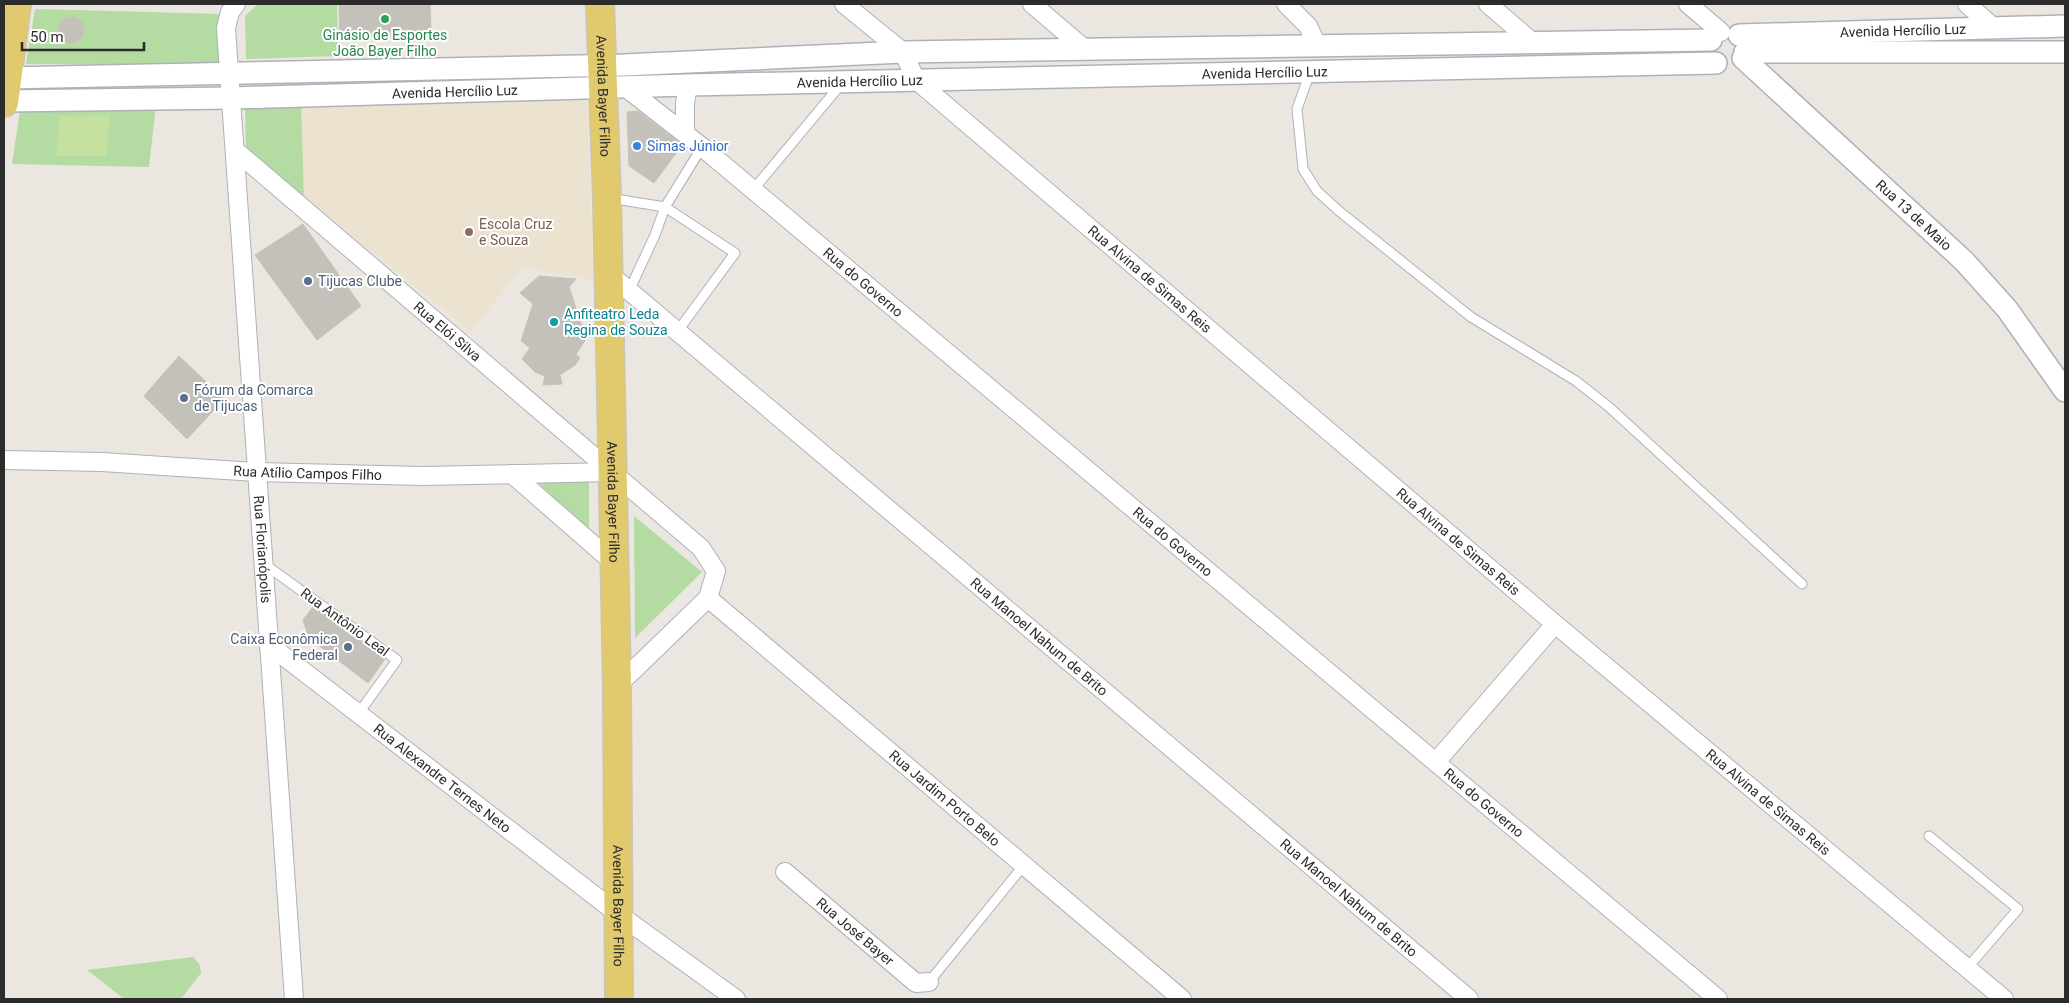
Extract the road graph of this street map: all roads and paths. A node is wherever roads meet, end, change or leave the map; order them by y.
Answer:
1 (17, 4) edge
2 (236, 4) edge
3 (600, 4) edge
4 (844, 4) edge
5 (1032, 4) edge
6 (1286, 4) edge
7 (1488, 4) edge
8 (1688, 4) edge
9 (1967, 4) edge
10 (2065, 26) edge
11 (1994, 28) junction
12 (1531, 41) junction
13 (1732, 43) junction
14 (1318, 45) junction
15 (1086, 50) junction
16 (903, 52) junction
17 (2065, 52) edge
18 (230, 72) junction
19 (1310, 72) junction
20 (610, 80) junction
21 (916, 80) junction
22 (843, 81) junction
23 (688, 85) junction
24 (5, 94) edge
25 (232, 98) junction
26 (685, 133) junction
27 (702, 148) junction
28 (236, 151) junction
29 (753, 190) junction
30 (607, 198) junction
31 (665, 207) junction
32 (608, 273) junction
33 (629, 291) junction
34 (677, 332) junction
35 (2065, 392) edge
36 (4, 460) edge
37 (256, 472) junction
38 (612, 472) junction
39 (512, 474) junction
40 (263, 563) junction
41 (614, 563) junction
42 (1802, 584) dead end
43 (708, 598) junction
44 (1555, 624) junction
45 (268, 644) junction
46 (617, 686) junction
47 (358, 714) junction
48 (1436, 762) junction
49 (1929, 836) dead end
50 (1024, 865) junction
51 (785, 872) dead end
52 (617, 913) junction
53 (1968, 967) junction
54 (929, 982) joint
55 (294, 999) edge
56 (619, 999) edge
57 (736, 999) edge
58 (1182, 999) edge
59 (1469, 999) edge
60 (1718, 999) edge
61 (2004, 999) edge

1 - 24 main road
2 - 18 street, Rua Florianópolis
3 - 20 main road, Avenida Bayer Filho
4 - 16 street
5 - 15 street
6 - 14 street
7 - 12 street
8 - 13 street, Rua 13 de Maio
9 - 11 street
10 - 11 street, Avenida Hercílio Luz
11 - 13 street, Avenida Hercílio Luz
12 - 13 street, Avenida Hercílio Luz
12 - 14 street, Avenida Hercílio Luz
13 - 17 street, Avenida Hercílio Luz
13 - 19 street, Avenida Hercílio Luz
13 - 35 street, Rua 13 de Maio
14 - 15 street, Avenida Hercílio Luz
15 - 16 street, Avenida Hercílio Luz
16 - 20 street, Avenida Hercílio Luz
16 - 21 street
18 - 20 street, Avenida Hercílio Luz
18 - 24 street, Avenida Hercílio Luz
18 - 25 street, Rua Florianópolis
19 - 21 street, Avenida Hercílio Luz
19 - 42 lane
20 - 23 street, Avenida Hercílio Luz
20 - 25 street, Avenida Hercílio Luz
20 - 26 street, Rua do Governo
20 - 30 main road, Avenida Bayer Filho
21 - 22 street, Avenida Hercílio Luz
21 - 44 street, Rua Alvina de Simas Reis
22 - 23 street, Avenida Hercílio Luz
22 - 29 lane
23 - 26 street
24 - 25 street, Avenida Hercílio Luz
25 - 28 street, Rua Florianópolis
26 - 27 street, Rua do Governo
27 - 29 street, Rua do Governo
27 - 31 lane
28 - 37 street, Rua Florianópolis
28 - 38 street, Rua Elói Silva
29 - 48 street, Rua do Governo
30 - 31 lane
30 - 32 main road, Avenida Bayer Filho
31 - 33 lane
31 - 34 lane
32 - 33 street, Rua Manoel Nahum de Brito
32 - 38 main road, Avenida Bayer Filho
33 - 34 street, Rua Manoel Nahum de Brito
34 - 59 street, Rua Manoel Nahum de Brito
36 - 37 street, Rua Atílio Campos Filho
37 - 39 street, Rua Atílio Campos Filho
37 - 40 street, Rua Florianópolis
38 - 39 street, Rua Atílio Campos Filho
38 - 41 main road, Avenida Bayer Filho
38 - 43 street, Rua Elói Silva
39 - 41 street
40 - 45 street, Rua Florianópolis
40 - 47 lane, Rua Antônio Leal
41 - 46 main road, Avenida Bayer Filho
43 - 46 street
43 - 50 street, Rua Jardim Porto Belo
44 - 48 street
44 - 53 street, Rua Alvina de Simas Reis
45 - 47 street, Rua Alexandre Ternes Neto
45 - 55 street, Rua Florianópolis
46 - 52 main road, Avenida Bayer Filho
47 - 52 street, Rua Alexandre Ternes Neto
48 - 60 street, Rua do Governo
49 - 53 lane
50 - 54 lane
50 - 58 street, Rua Jardim Porto Belo
51 - 54 street, Rua José Bayer
52 - 56 main road, Avenida Bayer Filho
52 - 57 street, Rua Alexandre Ternes Neto
53 - 61 street, Rua Alvina de Simas Reis

